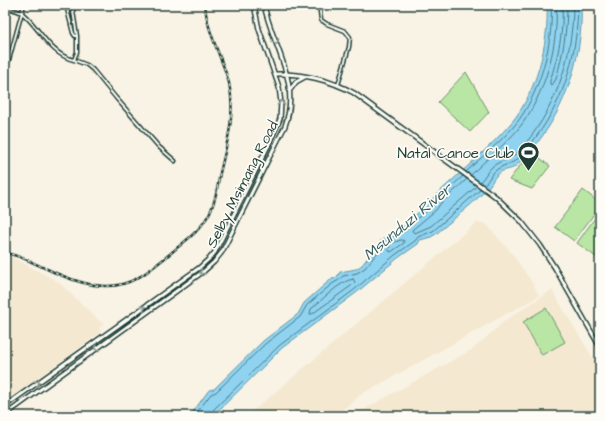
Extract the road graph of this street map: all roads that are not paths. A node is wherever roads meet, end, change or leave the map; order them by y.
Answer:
1 (24, 5) edge
2 (66, 5) edge
3 (72, 5) edge
4 (254, 5) edge
5 (264, 5) edge
6 (322, 5) edge
7 (5, 8) edge
8 (22, 13) junction
9 (77, 36) junction
10 (74, 60) junction
11 (5, 74) edge
12 (275, 74) junction
13 (287, 74) junction
14 (305, 77) junction
15 (338, 85) junction
16 (290, 91) junction
17 (175, 161) dead end
18 (600, 347) edge
19 (5, 406) edge
20 (5, 415) edge

1 - 8 street
2 - 9 street
3 - 9 street
4 - 12 main road, Selby Msimang Road
5 -> 13 main road, Selby Msimang Road
6 - 15 street
7 - 8 street
8 - 10 street
8 - 11 street
9 - 10 street
10 - 17 street
12 - 13 main road
19 -> 12 main road, Selby Msimang Road
13 - 14 main road
13 - 16 main road, Selby Msimang Road
14 - 15 main road
14 - 16 main road
15 - 18 main road
16 -> 20 main road, Selby Msimang Road

